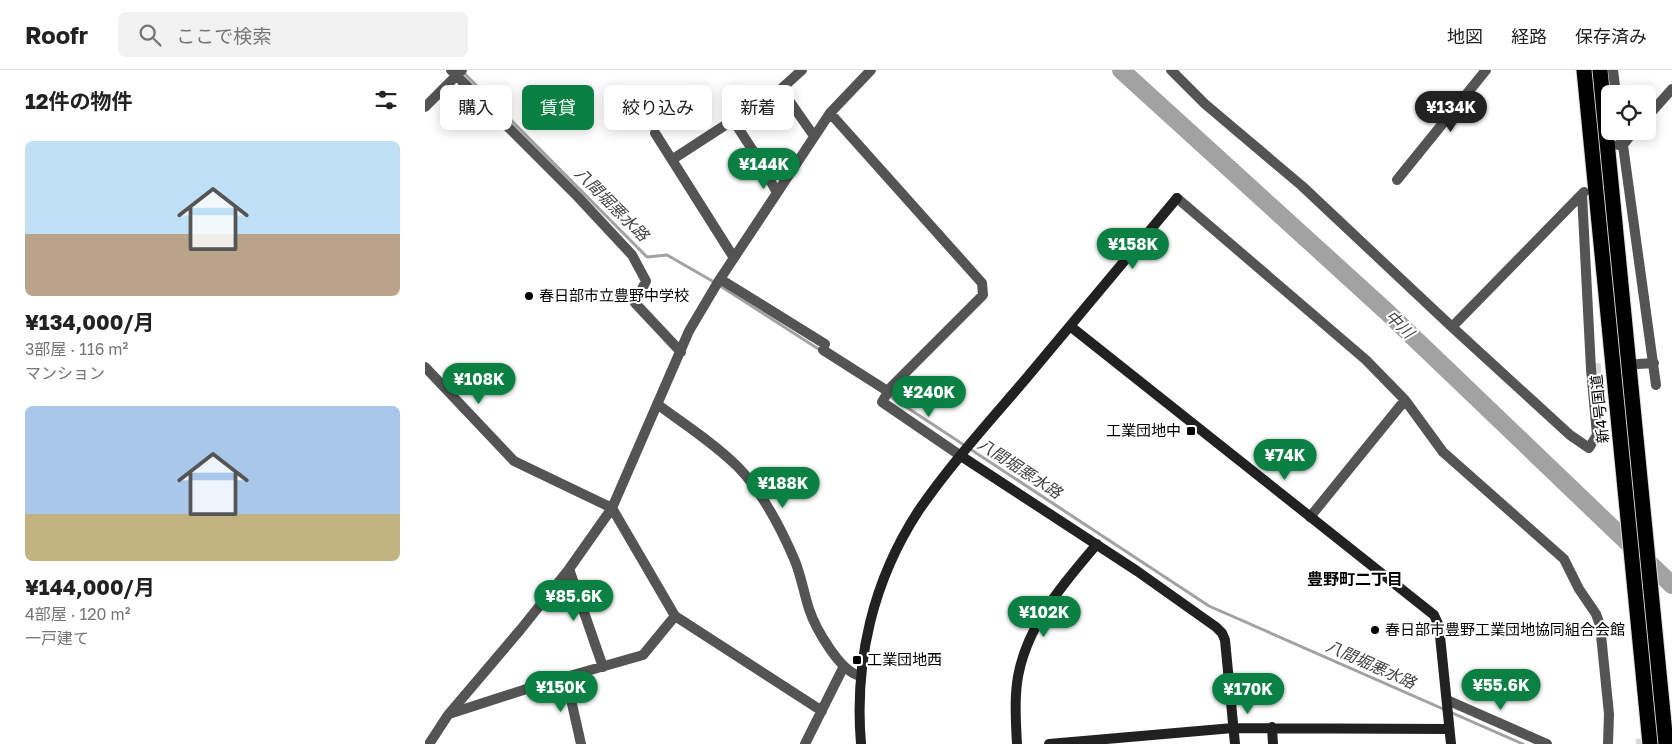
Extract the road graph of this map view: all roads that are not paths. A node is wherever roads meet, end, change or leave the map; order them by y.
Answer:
1 (802, 70) edge
2 (871, 70) edge
3 (1171, 70) edge
4 (1486, 70) edge
5 (1584, 70) edge
6 (1600, 70) edge
7 (1613, 70) edge
8 (457, 73) edge
9 (784, 85) edge
10 (1615, 85) edge
11 (1672, 89) edge
12 (425, 107) edge
13 (794, 107) edge
14 (1656, 107) edge
15 (830, 113) junction
16 (722, 127) edge
17 (740, 130) edge
18 (655, 133) dead end
19 (814, 136) junction
20 (1622, 140) edge
21 (1627, 140) edge
22 (1623, 145) junction
23 (1607, 146) junction
24 (673, 159) junction
25 (1397, 180) dead end
26 (1595, 180) junction
27 (777, 193) junction
28 (1582, 194) junction
29 (734, 258) junction
30 (718, 283) junction
31 (1070, 326) junction
32 (1451, 327) junction
33 (681, 352) junction
34 (1654, 363) junction
35 (1638, 364) tunnel mouth
36 (425, 366) edge
37 (1657, 385) dead end
38 (887, 395) junction
39 (1405, 400) junction
40 (657, 404) junction
41 (962, 454) junction
42 (611, 508) junction
43 (1310, 517) junction
44 (1097, 544) junction
45 (569, 569) junction
46 (675, 616) junction
47 (843, 666) junction
48 (603, 667) junction
49 (566, 676) junction
50 (861, 676) junction
51 (1447, 702) junction
52 (822, 711) junction
53 (448, 715) junction
54 (1272, 727) junction
55 (1233, 728) junction
56 (1449, 729) junction
57 (429, 744) edge
58 (581, 744) edge
59 (805, 744) edge
60 (861, 744) edge
61 (1017, 744) edge
62 (1049, 744) edge
63 (1235, 744) edge
64 (1273, 744) edge
65 (1451, 744) edge
66 (1547, 744) edge
67 (1608, 744) edge
68 (1650, 744) edge
69 (1666, 744) edge

1 - 9 street
2 - 15 street
3 - 32 street
4 - 25 street
5 - 26 highway, 新4号国道
6 - 23 highway
7 - 10 street
8 - 12 street
8 - 33 street
11 - 14 street
13 - 19 street
15 - 19 street
15 - 38 street
16 - 24 street
17 - 27 street
18 - 24 street
19 - 27 street
20 - 22 street
21 - 22 street
22 - 23 street
22 - 34 street
23 - 69 highway
24 - 29 street
26 - 28 street
26 - 68 highway, 新4号国道
27 - 29 street
28 - 32 street
28 - 32 street
29 - 30 street
30 - 33 street
30 - 38 street
31 - 39 street
31 - 41 street
31 - 43 street
33 - 40 street
34 - 35 street
34 - 37 street
36 - 42 street
38 - 41 street
39 - 43 street
39 - 67 street
40 - 42 street
40 - 47 street
41 - 44 street
41 - 50 street
42 - 45 street
42 - 46 street
43 - 51 street
44 - 55 street
44 - 61 street
45 - 48 street
45 - 53 street
46 - 48 street
46 - 52 street
47 - 50 street
47 - 52 street
48 - 49 street
49 - 53 street
49 - 58 street
50 - 60 street
51 - 56 street
51 - 66 street
52 - 59 street
53 - 57 street
54 - 55 street
54 - 56 street
54 - 64 street
55 - 62 street
55 - 63 street
56 - 65 street

